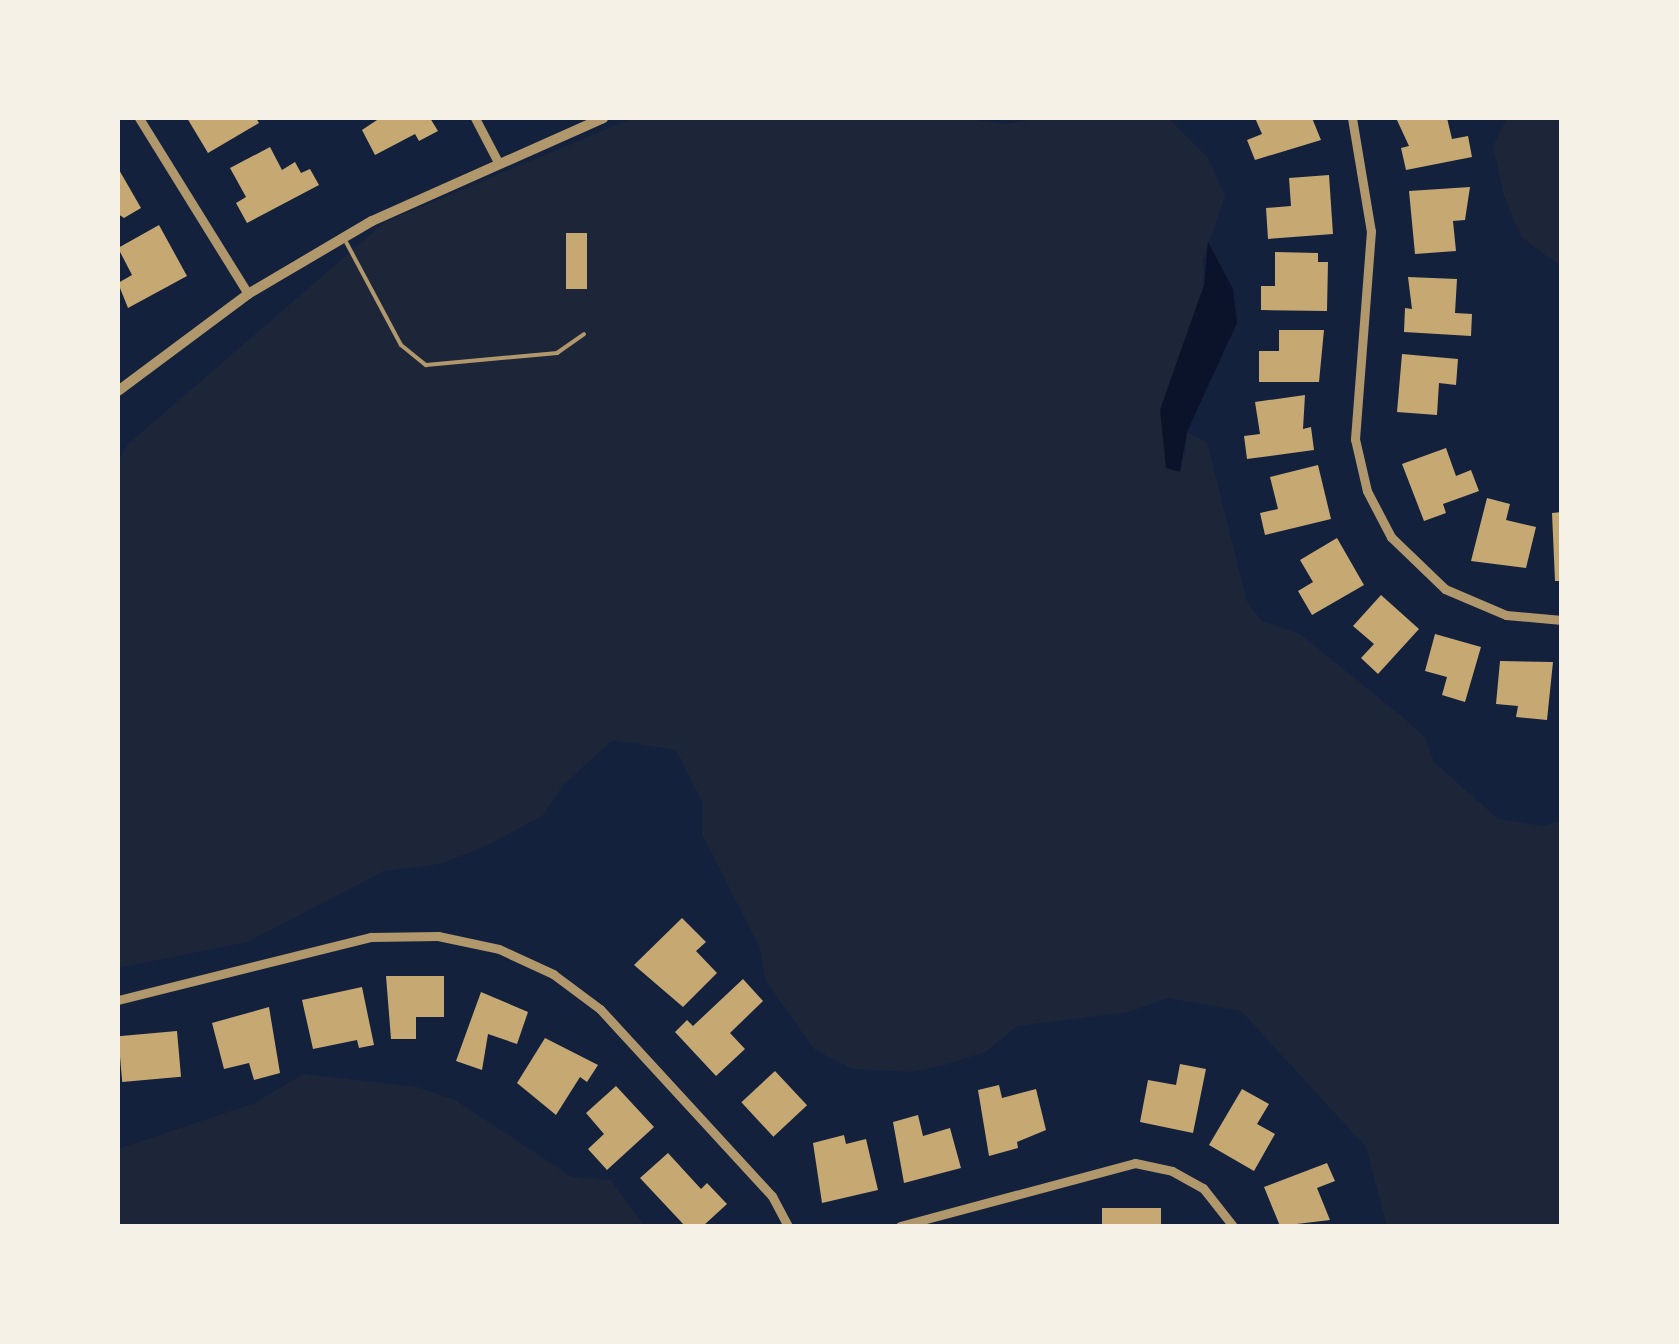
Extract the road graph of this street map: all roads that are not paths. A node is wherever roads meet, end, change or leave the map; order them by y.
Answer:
1 (138, 118) edge
2 (475, 118) edge
3 (603, 118) edge
4 (1352, 118) edge
5 (498, 162) junction
6 (344, 238) junction
7 (248, 294) junction
8 (584, 334) dead end
9 (118, 390) edge
10 (1562, 620) edge
11 (118, 1000) edge
12 (788, 1226) edge
13 (900, 1226) edge
14 (1234, 1226) edge

1 - 7 street
2 - 5 street
3 - 5 street
4 - 10 street
5 - 6 street
6 - 7 street
6 - 8 lane
7 - 9 street
11 - 12 street
13 - 14 street

